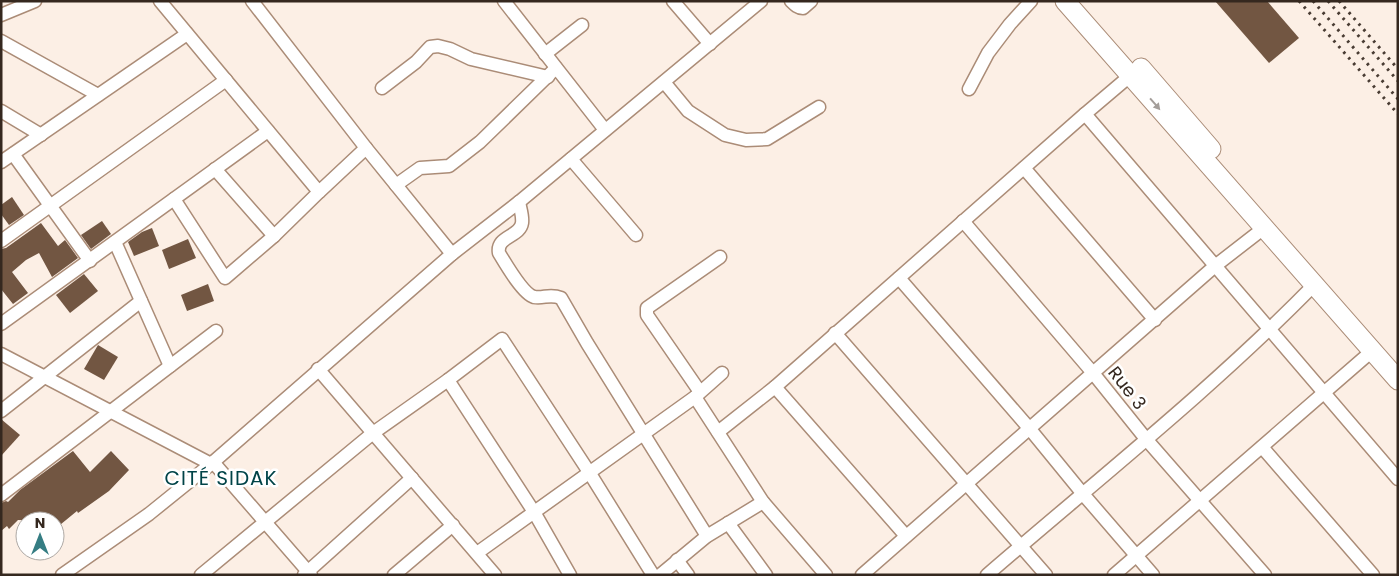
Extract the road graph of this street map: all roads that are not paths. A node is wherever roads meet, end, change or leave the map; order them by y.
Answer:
1 (36, 1) edge
2 (160, 1) edge
3 (252, 1) edge
4 (673, 1) edge
5 (761, 1) edge
6 (791, 1) edge
7 (810, 1) edge
8 (1031, 1) edge
9 (1065, 1) edge
10 (1083, 1) edge
11 (508, 3) edge
12 (5, 9) edge
13 (582, 25) dead end
14 (187, 34) junction
15 (1, 41) edge
16 (710, 44) junction
17 (545, 54) junction
18 (552, 72) junction
19 (1131, 75) junction
20 (226, 80) junction
21 (664, 82) junction
22 (382, 88) dead end
23 (969, 89) dead end
24 (98, 95) junction
25 (819, 107) dead end
26 (1, 111) edge
27 (1085, 114) junction
28 (605, 130) junction
29 (268, 131) junction
30 (41, 135) junction
31 (366, 148) junction
32 (13, 154) junction
33 (571, 159) junction
34 (1, 162) edge
35 (1024, 168) junction
36 (215, 169) junction
37 (396, 185) junction
38 (320, 192) junction
39 (174, 199) junction
40 (519, 202) junction
41 (50, 206) junction
42 (963, 221) junction
43 (1264, 228) junction
44 (636, 235) dead end
45 (274, 236) junction
46 (1, 241) edge
47 (115, 242) junction
48 (452, 254) junction
49 (720, 256) dead end
50 (90, 261) junction
51 (1215, 266) junction
52 (898, 278) junction
53 (1314, 285) junction
54 (141, 301) junction
55 (1155, 320) junction
56 (1, 324) edge
57 (216, 330) dead end
58 (1270, 330) junction
59 (835, 333) junction
60 (1372, 351) junction
61 (1, 354) edge
62 (1398, 363) edge
63 (170, 366) junction
64 (318, 369) junction
65 (722, 373) dead end
66 (1094, 373) junction
67 (44, 376) junction
68 (448, 380) junction
69 (1398, 380) edge
70 (775, 387) junction
71 (1324, 393) junction
72 (697, 394) junction
73 (1, 411) edge
74 (110, 411) junction
75 (1029, 428) junction
76 (718, 432) junction
77 (373, 433) junction
78 (644, 433) junction
79 (1146, 439) junction
80 (1262, 446) junction
81 (212, 463) junction
82 (590, 472) junction
83 (412, 478) junction
84 (1398, 479) edge
85 (966, 484) junction
86 (1083, 494) junction
87 (1, 495) edge
88 (1200, 500) junction
89 (763, 502) junction
90 (534, 512) junction
91 (265, 522) junction
92 (728, 523) junction
93 (453, 525) junction
94 (706, 536) junction
95 (906, 536) junction
96 (1021, 545) junction
97 (477, 553) junction
98 (1136, 555) junction
99 (677, 560) junction
100 (307, 574) edge
101 (62, 575) edge
102 (201, 575) edge
103 (394, 575) edge
104 (495, 575) edge
105 (570, 575) edge
106 (653, 575) edge
107 (660, 575) edge
108 (688, 575) edge
109 (766, 575) edge
110 (826, 575) edge
111 (862, 575) edge
112 (987, 575) edge
113 (1046, 575) edge
114 (1114, 575) edge
115 (1153, 575) edge
116 (1265, 575) edge
117 (1373, 575) edge

1 - 12 street
2 - 14 street
3 - 31 street
4 - 16 street
5 - 16 street
6 - 7 street
8 - 23 street
9 - 19 highway
10 - 62 highway
11 - 17 street
13 - 17 street
14 - 20 street
14 - 24 street
15 - 24 street
16 - 21 street
17 - 18 street
18 - 22 street
18 - 28 street
18 - 37 street
19 - 27 street
19 -> 43 highway
20 - 29 street
20 - 41 street
21 - 25 street
21 - 28 street
24 - 30 street
26 - 30 street
27 - 35 street
27 - 51 street
28 - 33 street
29 - 36 street
29 - 38 street
30 - 32 street
31 - 37 street
31 - 38 street
32 - 34 street
32 - 41 street
33 - 40 street
33 - 44 street
35 - 42 street
35 - 55 street
36 - 39 street
36 - 45 street
37 - 48 street
38 - 45 street
39 - 45 street
39 - 47 street
40 - 48 street
40 - 78 street
41 - 46 street
41 - 50 street
42 - 52 street
42 - 66 street, Rue 3
43 - 51 street
43 - 53 highway
47 - 50 street
47 - 54 street
48 - 64 street
49 - 72 street
50 - 56 street
51 - 55 street
51 - 58 street
52 - 59 street
52 - 75 street
53 - 58 street
53 - 60 highway
54 - 63 street
54 - 67 street
55 - 66 street
57 - 63 street
58 - 71 street
58 - 79 street
59 - 70 street
59 - 85 street
60 - 69 highway
60 - 71 street
61 - 67 street
63 - 74 street
64 - 77 street
64 - 81 street
65 - 72 street
66 - 75 street
66 - 79 street, Rue 3
67 - 73 street
67 - 74 street
68 - 77 street
68 - 82 street
68 - 90 street
70 - 76 street
70 - 95 street
71 - 80 street
71 - 84 street
72 - 76 street
72 - 78 street
74 - 81 street
74 - 87 street
75 - 85 street
75 - 86 street
76 - 89 street
77 - 83 street
77 - 91 street
78 - 82 street
78 - 94 street
79 - 86 street
79 - 88 street, Rue 3
80 - 88 street
80 - 117 street
81 - 91 street
81 - 101 street
82 - 90 street
82 - 106 street
83 - 93 street
83 - 100 street
85 - 95 street
85 - 96 street
86 - 96 street
86 - 98 street
88 - 98 street
88 - 116 street, Rue 3
89 - 92 street
89 - 110 street
90 - 97 street
90 - 105 street
91 - 100 street
91 - 102 street
92 - 94 street
92 - 109 street
93 - 97 street
93 - 103 street
94 - 99 street
95 - 111 street
96 - 112 street
96 - 113 street
97 - 104 street
98 - 114 street
98 - 115 street
99 - 107 street
99 - 108 street

